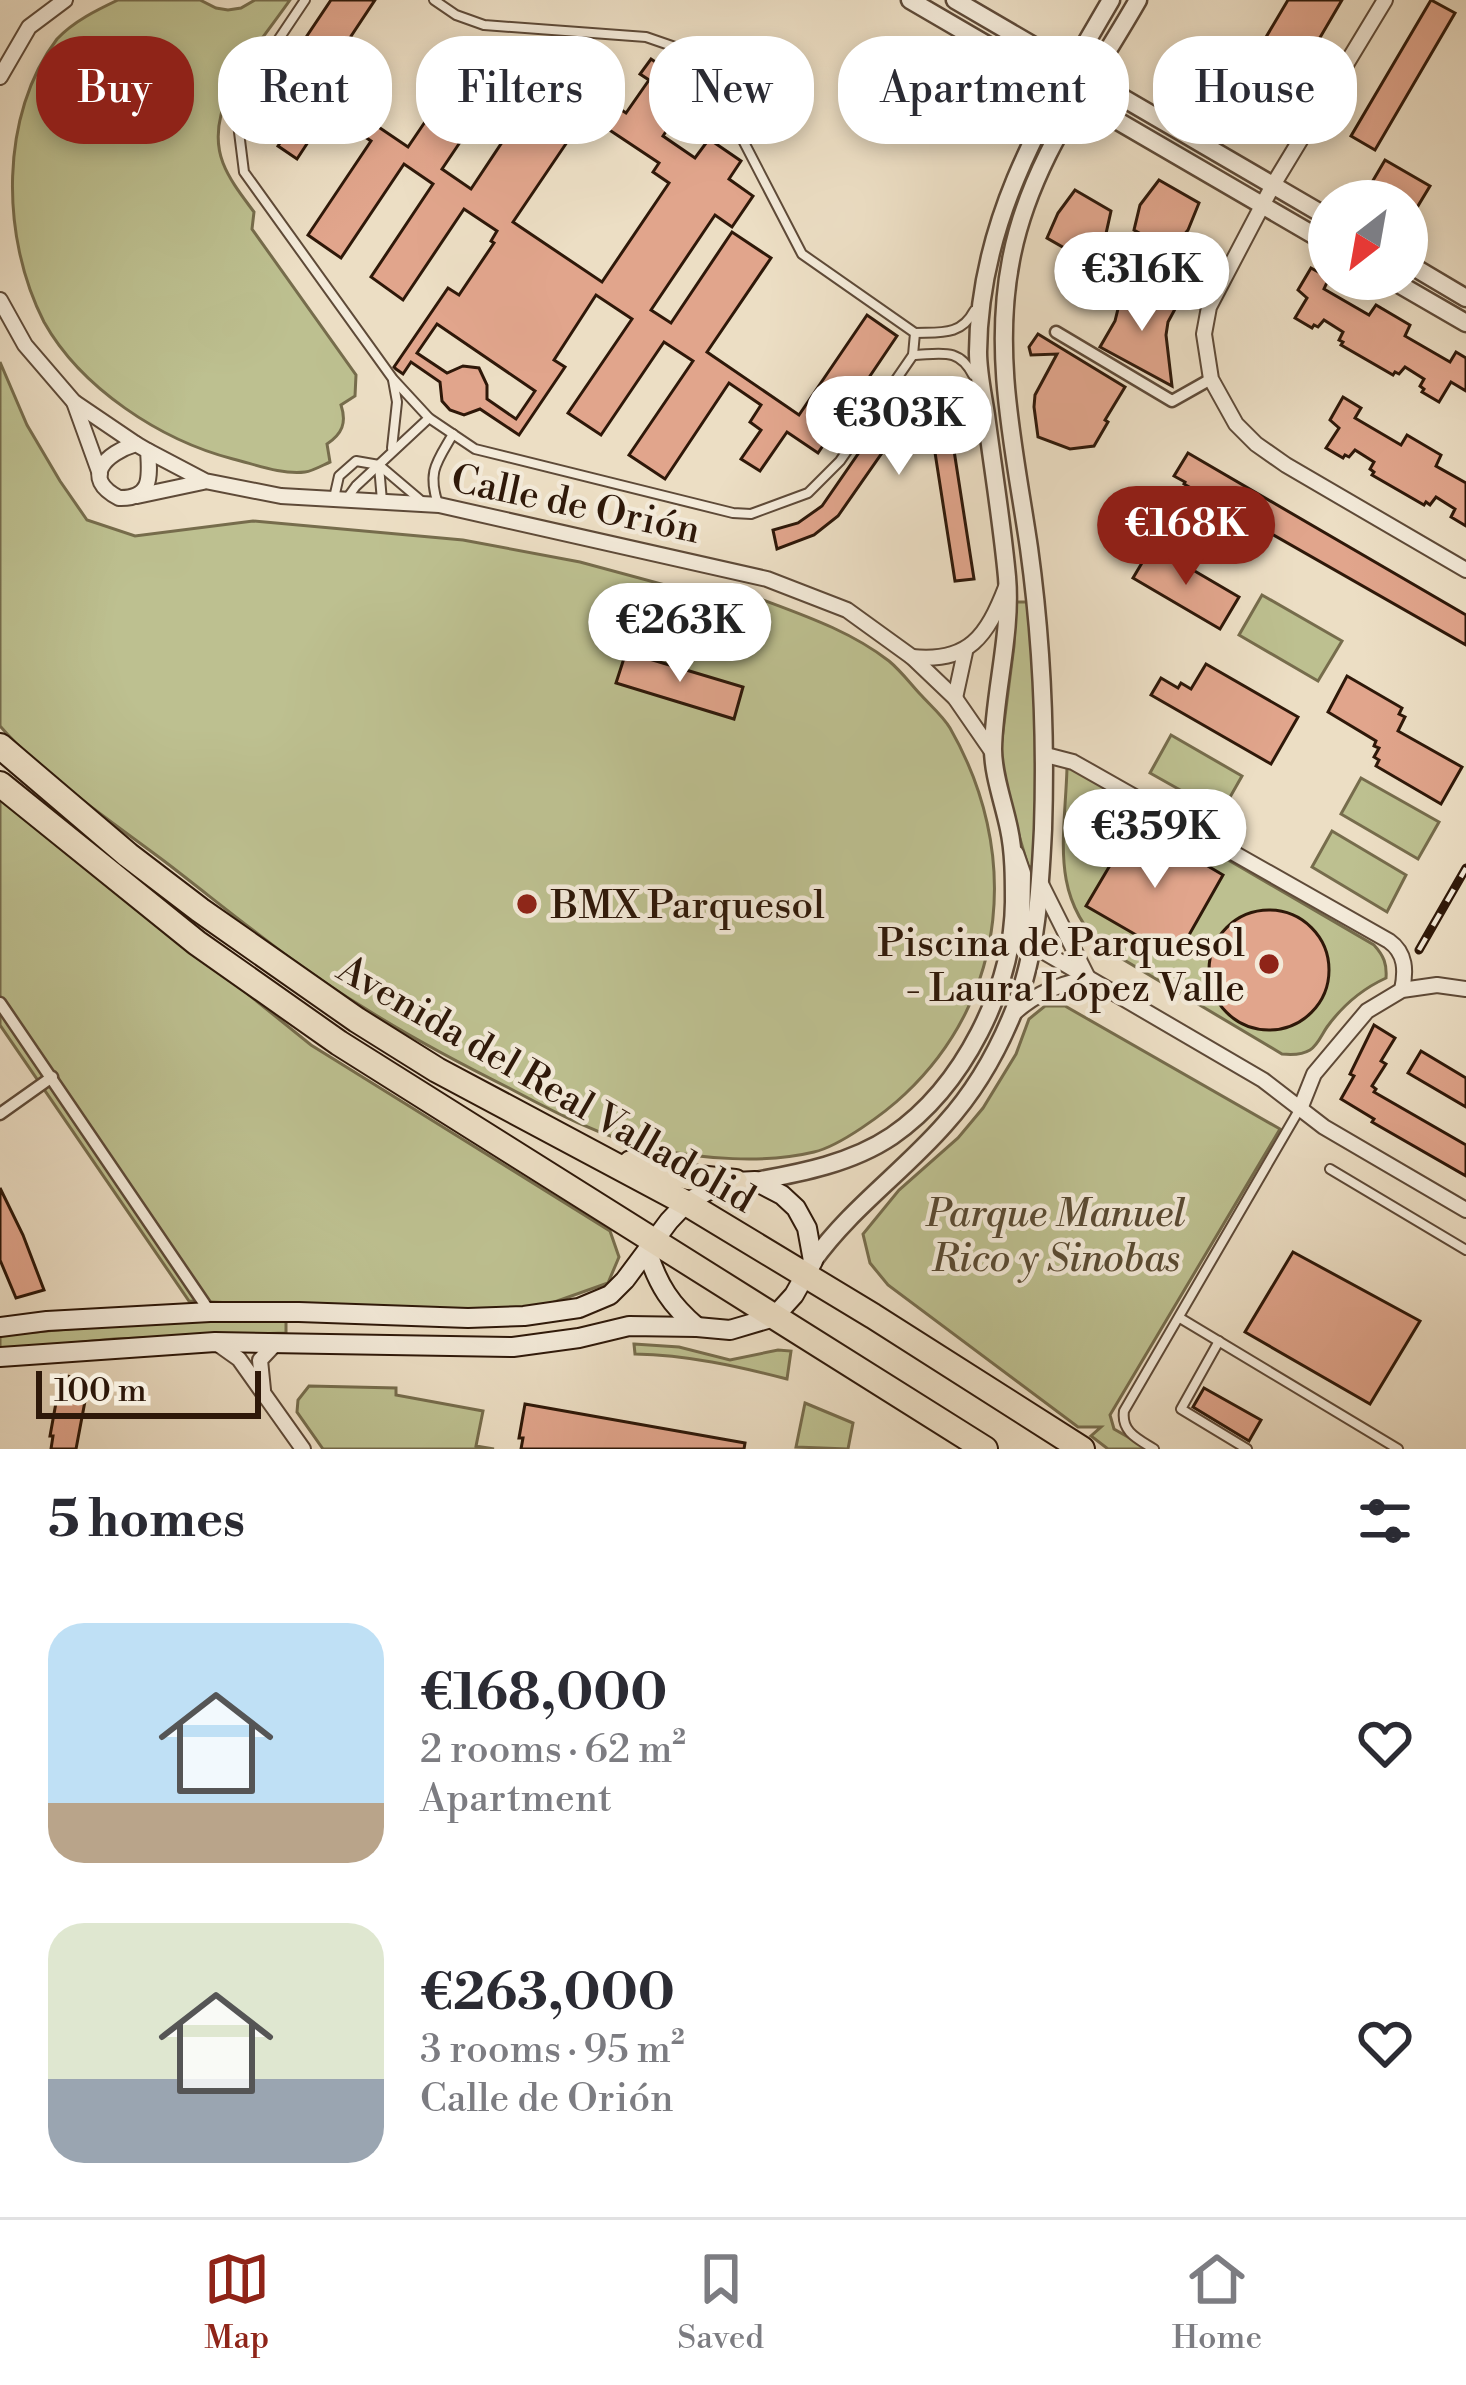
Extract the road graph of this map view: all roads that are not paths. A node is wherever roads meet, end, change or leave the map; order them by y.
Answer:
1 (65, 0) edge
2 (305, 0) edge
3 (434, 0) edge
4 (910, 0) edge
5 (955, 0) edge
6 (1111, 0) edge
7 (1138, 0) edge
8 (1384, 0) edge
9 (972, 36) edge
10 (1017, 36) edge
11 (1090, 36) edge
12 (1117, 36) edge
13 (0, 77) edge
14 (1129, 101) edge
15 (1129, 128) edge
16 (1031, 144) edge
17 (1053, 144) edge
18 (1273, 185) junction
19 (1308, 206) edge
20 (1264, 207) junction
21 (1308, 232) edge
22 (1428, 275) edge
23 (984, 294) junction
24 (1466, 298) edge
25 (0, 300) edge
26 (1426, 300) edge
27 (1466, 323) edge
28 (1056, 332) dead end
29 (915, 333) junction
30 (913, 355) junction
31 (392, 379) junction
32 (1210, 379) junction
33 (983, 395) junction
34 (74, 402) junction
35 (429, 418) junction
36 (453, 434) junction
37 (142, 448) junction
38 (392, 451) junction
39 (379, 465) junction
40 (100, 475) junction
41 (205, 481) junction
42 (137, 496) junction
43 (341, 498) junction
44 (382, 501) junction
45 (433, 505) junction
46 (1466, 570) edge
47 (1008, 583) junction
48 (965, 652) junction
49 (912, 657) junction
50 (955, 698) junction
51 (0, 746) edge
52 (993, 753) junction
53 (1046, 755) junction
54 (0, 784) edge
55 (1011, 837) junction
56 (1041, 884) junction
57 (1032, 945) junction
58 (1004, 967) junction
59 (1088, 978) junction
60 (1466, 989) edge
61 (1402, 990) junction
62 (0, 1003) edge
63 (1013, 1013) junction
64 (52, 1077) junction
65 (1300, 1109) junction
66 (0, 1114) edge
67 (592, 1154) junction
68 (1330, 1169) dead end
69 (745, 1182) junction
70 (686, 1203) junction
71 (1466, 1210) edge
72 (651, 1247) junction
73 (1466, 1250) edge
74 (809, 1268) junction
75 (210, 1312) junction
76 (774, 1317) junction
77 (1180, 1318) junction
78 (0, 1327) edge
79 (698, 1327) junction
80 (1219, 1341) junction
81 (215, 1342) junction
82 (277, 1342) junction
83 (0, 1357) edge
84 (263, 1390) junction
85 (302, 1449) edge
86 (986, 1449) edge
87 (1082, 1449) edge
88 (1154, 1449) edge
89 (1247, 1449) edge
90 (1398, 1449) edge

1 - 13 street
2 - 31 lane
3 - 29 lane
4 - 9 street
5 - 10 street
6 - 11 street
7 - 12 street
8 - 18 street
14 - 18 street
15 - 20 street
16 - 23 street
17 - 53 street
18 - 19 street
18 - 20 street
20 - 21 street
20 - 32 street
22 - 24 street
23 - 29 lane
23 - 33 street
25 - 34 street, Calle de Orión
26 - 27 street
28 - 32 street
29 - 30 lane
30 - 33 lane
30 - 36 lane
31 - 35 lane
31 - 38 lane
32 - 46 street
33 - 47 street
34 - 37 street, Calle de Orión
34 - 40 street, Calle de Orión
35 - 36 lane
35 - 38 lane
36 - 45 lane
37 - 40 street
37 - 41 street, Calle de Orión
37 - 42 street
38 - 39 lane
39 - 43 lane
39 - 43 lane
39 - 44 lane
39 - 45 lane
40 - 42 street
41 - 42 street, Calle de Orión
41 - 43 street, Calle de Orión
43 - 44 street, Calle de Orión
44 - 45 street, Calle de Orión
45 - 49 street, Calle de Orión
47 - 48 street
47 - 52 street
48 - 49 street
48 - 50 street
49 - 50 street, Calle de Orión
50 - 52 street, Calle de Orión
51 - 67 highway, Avenida del Real Valladolid
52 - 55 street
53 - 56 street
53 - 61 street
54 - 72 highway, Avenida del Real Valladolid
55 - 57 street
55 - 58 street
56 - 57 street
56 - 59 street
57 - 58 street
57 - 59 street
57 - 63 street
58 - 69 street
59 - 63 street
59 - 65 street
60 - 61 street
61 - 65 street
62 - 64 street
63 - 74 street
64 - 66 street
64 - 75 street
65 - 71 street
65 - 77 lane
67 - 69 highway
67 - 70 highway, Avenida del Real Valladolid
68 - 73 lane
69 - 70 main road
69 - 74 main road
70 - 72 main road
70 - 74 highway, Avenida del Real Valladolid
72 - 75 main road
72 - 76 highway, Avenida del Real Valladolid
72 - 79 main road
74 - 76 main road
74 - 87 highway, Avenida del Real Valladolid
75 - 78 main road
76 - 79 main road
76 - 86 highway, Avenida del Real Valladolid
77 - 80 lane
77 - 88 lane
79 - 82 main road
80 - 89 lane
80 - 90 lane
81 - 82 main road
81 - 83 main road
81 - 84 street
82 - 84 street
84 - 85 street

